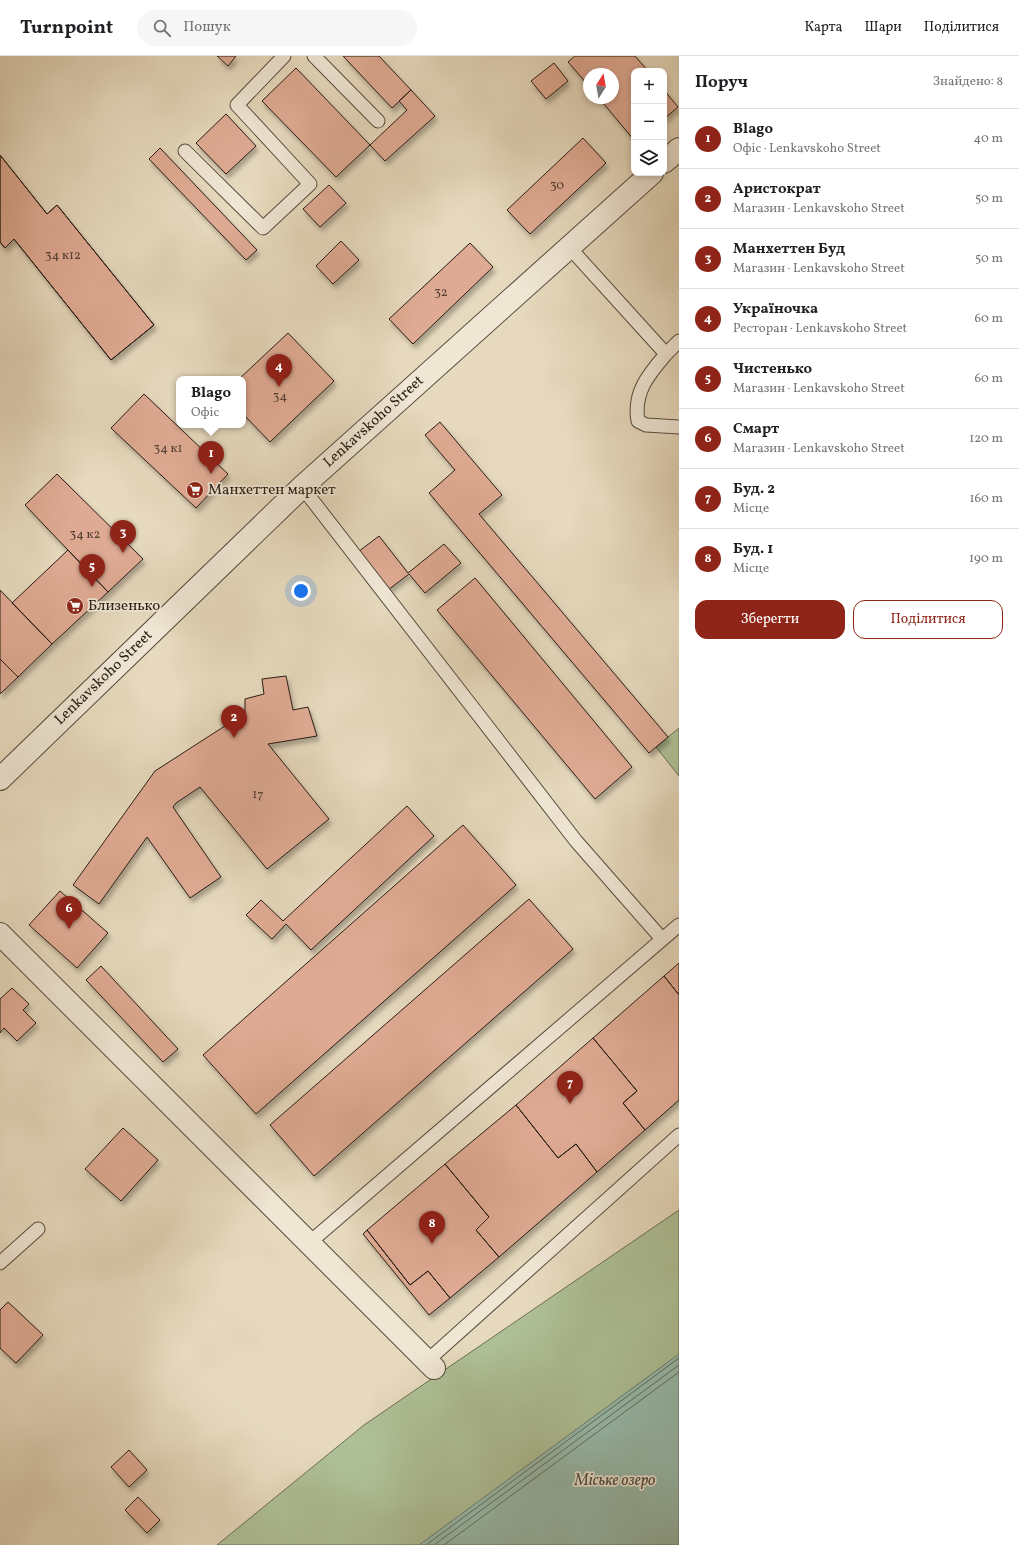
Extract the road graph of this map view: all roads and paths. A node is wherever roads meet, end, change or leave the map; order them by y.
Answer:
1 (284, 56) edge
2 (314, 56) edge
3 (378, 121) dead end
4 (679, 149) edge
5 (185, 150) dead end
6 (667, 159) edge
7 (649, 176) edge
8 (569, 247) junction
9 (679, 341) edge
10 (666, 354) junction
11 (679, 426) edge
12 (302, 487) junction
13 (0, 779) edge
14 (679, 925) edge
15 (0, 934) edge
16 (662, 939) junction
17 (679, 1135) edge
18 (38, 1229) dead end
19 (309, 1243) junction
20 (0, 1264) edge
21 (430, 1364) joint

1 - 5 lane
2 - 3 lane
4 - 6 street
7 - 8 street, Lenkavskoho Street
8 - 10 lane
8 - 12 street, Lenkavskoho Street
9 - 10 lane
10 - 11 lane
12 - 13 street, Lenkavskoho Street
12 - 16 lane
14 - 16 lane
15 - 19 street
16 - 19 lane
17 - 21 lane
18 - 20 lane
19 - 21 street

